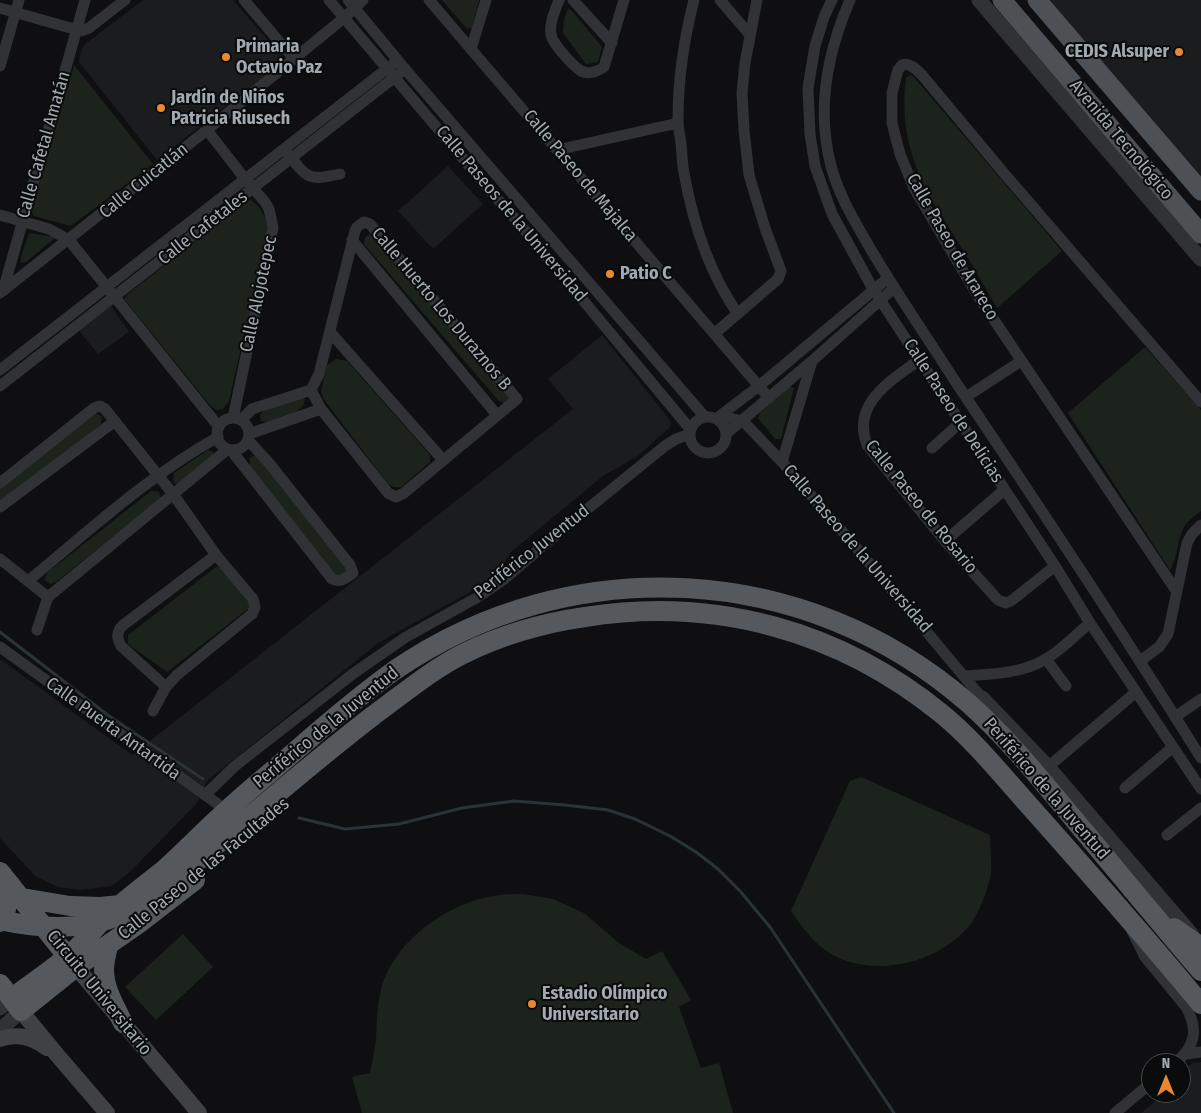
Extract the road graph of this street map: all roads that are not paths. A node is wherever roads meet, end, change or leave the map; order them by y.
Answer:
1 (19, 0) edge
2 (85, 0) edge
3 (125, 0) edge
4 (244, 0) edge
5 (329, 0) edge
6 (429, 0) edge
7 (486, 0) edge
8 (559, 0) edge
9 (573, 0) edge
10 (624, 0) edge
11 (694, 0) edge
12 (720, 0) edge
13 (757, 0) edge
14 (832, 0) edge
15 (850, 0) edge
16 (979, 0) edge
17 (1002, 0) edge
18 (1038, 0) edge
19 (355, 3) edge
20 (0, 8) edge
21 (16, 12) junction
22 (345, 17) junction
23 (77, 30) junction
24 (750, 35) junction
25 (612, 43) junction
26 (472, 49) junction
27 (294, 59) junction
28 (402, 65) junction
29 (0, 66) edge
30 (391, 73) junction
31 (678, 123) junction
32 (207, 130) junction
33 (283, 149) junction
34 (557, 150) junction
35 (291, 159) junction
36 (340, 174) dead end
37 (245, 179) junction
38 (253, 189) junction
39 (1201, 191) edge
40 (529, 212) junction
41 (0, 215) edge
42 (22, 221) junction
43 (518, 222) junction
44 (1201, 234) edge
45 (69, 240) junction
46 (352, 240) junction
47 (1201, 259) edge
48 (891, 283) junction
49 (106, 287) junction
50 (874, 289) junction
51 (2, 292) edge
52 (114, 297) junction
53 (880, 299) junction
54 (738, 314) junction
55 (330, 332) junction
56 (714, 334) junction
57 (655, 359) junction
58 (919, 360) junction
59 (812, 361) junction
60 (1021, 361) junction
61 (0, 370) edge
62 (642, 370) junction
63 (0, 386) edge
64 (759, 386) junction
65 (311, 390) junction
66 (966, 397) junction
67 (769, 398) junction
68 (1201, 402) edge
69 (321, 409) junction
70 (497, 415) junction
71 (705, 417) junction
72 (719, 418) junction
73 (237, 419) junction
74 (115, 421) junction
75 (743, 421) junction
76 (961, 422) junction
77 (218, 432) junction
78 (690, 432) junction
79 (727, 433) junction
80 (249, 437) junction
81 (932, 448) dead end
82 (230, 449) junction
83 (443, 460) junction
84 (782, 462) junction
85 (158, 475) junction
86 (0, 482) edge
87 (1004, 490) junction
88 (173, 494) junction
89 (0, 507) edge
90 (1201, 525) edge
91 (946, 540) junction
92 (216, 555) junction
93 (0, 559) edge
94 (1055, 566) junction
95 (28, 582) junction
96 (1177, 592) junction
97 (48, 597) junction
98 (1090, 623) junction
99 (37, 630) dead end
100 (0, 647) edge
101 (1046, 659) junction
102 (1140, 661) junction
103 (964, 676) junction
104 (1066, 686) dead end
105 (166, 687) junction
106 (1136, 692) junction
107 (399, 697) junction
108 (982, 698) junction
109 (1201, 699) edge
110 (152, 711) dead end
111 (1174, 716) junction
112 (1014, 748) junction
113 (1173, 748) junction
114 (1201, 758) edge
115 (1048, 767) junction
116 (1125, 788) dead end
117 (1201, 789) edge
118 (205, 795) junction
119 (1201, 808) edge
120 (226, 810) junction
121 (1167, 835) dead end
122 (11, 884) edge
123 (120, 906) junction
124 (1123, 910) junction
125 (1150, 910) junction
126 (0, 921) edge
127 (138, 924) junction
128 (108, 946) junction
129 (1201, 946) edge
130 (72, 961) junction
131 (1201, 971) edge
132 (8, 1000) edge
133 (1201, 1004) edge
134 (123, 1023) junction
135 (0, 1030) edge
136 (0, 1039) edge
137 (1187, 1053) edge
138 (58, 1056) junction
139 (1141, 1091) edge
140 (107, 1113) edge
141 (200, 1113) edge
142 (1115, 1113) edge

1 - 21 street
2 - 23 street, Calle Cafetal Amatán
3 - 23 street
4 - 27 street
5 - 22 street, Calle Paseos de la Universidad
6 - 26 street, Calle Paseo de Majalca
7 - 26 street
8 - 25 street
9 - 25 street
10 - 25 street
11 - 31 street
12 - 24 street
13 - 24 street
14 - 50 street, Calle Paseo de Delicias
15 - 48 street, Calle Paseo de Delicias
16 - 47 street
17 - 44 main road, Avenida Tecnológico
18 - 39 main road, Avenida Tecnológico
19 - 22 street, Calle Cuicatlán
19 - 28 street, Calle Paseos de la Universidad
20 - 21 street
21 - 23 street
21 - 29 street
22 - 27 street, Calle Cuicatlán
22 - 30 street, Calle Paseos de la Universidad
23 - 42 street, Calle Cafetal Amatán
24 - 54 street
26 - 34 street, Calle Paseo de Majalca
27 - 32 street, Calle Cuicatlán
28 - 30 street, Calle Cafetales
28 - 40 street, Calle Paseos de la Universidad
30 - 33 street, Calle Cafetales
30 - 35 street, Calle Cafetales
30 - 43 street, Calle Paseos de la Universidad
31 - 34 street
31 - 54 street
32 - 37 street, Calle Alojotepec
32 - 45 street, Calle Cuicatlán
33 - 35 street
33 - 37 street, Calle Cafetales
34 - 56 street, Calle Paseo de Majalca
35 - 36 street
35 - 38 street, Calle Cafetales
37 - 38 street, Calle Alojotepec
37 - 49 street, Calle Cafetales
38 - 52 street, Calle Cafetales
38 - 73 street, Calle Alojotepec
40 - 43 street
40 - 57 street, Calle Paseos de la Universidad
41 - 42 street
42 - 45 street
42 - 51 street, Calle Cafetal Amatán
43 - 62 street, Calle Paseos de la Universidad
45 - 49 street
45 - 51 street, Calle Cuicatlán
46 - 55 street
46 - 70 street, Calle Huerto Los Duraznos B
46 - 70 street, Calle Huerto Los Duraznos B
48 - 50 street
48 - 53 street
48 - 66 street, Calle Paseo de Delicias
49 - 52 street
49 - 61 street, Calle Cafetales
50 - 53 street, Calle Paseo de Delicias
50 - 64 street
52 - 63 street, Calle Cafetales
52 - 77 street
53 - 58 street, Calle Paseo de Delicias
53 - 59 street
54 - 56 street
55 - 65 street
55 - 83 street
56 - 64 street, Calle Paseo de Majalca
57 - 62 street
57 - 71 street, Calle Paseos de la Universidad
58 - 76 street, Calle Paseo de Delicias
58 - 91 street, Calle Paseo de Rosario
59 - 67 street
59 - 84 street
60 - 66 street
60 - 68 street, Calle Paseo de Arareco
60 - 96 street, Calle Paseo de Arareco
62 - 78 street, Calle Paseos de la Universidad
64 - 67 street, Calle Paseo de Majalca
64 - 72 street
65 - 69 street
65 - 73 street
66 - 102 street, Calle Paseo de Delicias
67 - 75 street
69 - 80 street
69 - 83 street
70 - 83 street
71 - 72 street
71 - 78 street
72 - 75 street
72 - 79 street
73 - 77 street
73 - 80 street
74 - 85 street
74 - 86 street
74 - 89 street
75 - 79 street
75 - 84 street, Calle Paseo de la Universidad
76 - 81 street
76 - 87 street, Calle Paseo de Delicias
77 - 82 street
77 - 85 street
78 - 79 street
78 - 118 street, Periférico Juventud
80 - 82 street
80 - 82 street
82 - 88 street
84 - 103 street, Calle Paseo de la Universidad
85 - 88 street
85 - 95 street
87 - 91 street
87 - 94 street, Calle Paseo de Delicias
88 - 92 street
88 - 97 street
90 - 96 street
91 - 94 street, Calle Paseo de Rosario
92 - 105 street
92 - 105 street
93 - 95 street
94 - 98 street, Calle Paseo de Delicias
95 - 97 street
96 - 102 street
97 - 99 street
98 - 101 street
98 - 106 street, Calle Paseo de Delicias
100 - 118 street, Calle Puerta Antartida
101 - 103 street
101 - 104 street
102 - 111 street, Calle Paseo de Delicias
103 - 108 street, Calle Paseo de la Universidad
105 - 110 street
106 - 113 street, Calle Paseo de Delicias
106 - 115 street
107 - 124 highway, Periférico de la Juventud
107 - 126 highway, bridge
107 - 127 highway, Calle Paseo de las Facultades
108 - 112 highway
108 - 115 street
109 - 111 street
111 - 114 street, Calle Paseo de Delicias
112 - 120 highway, Periférico de la Juventud
112 - 125 highway, Periférico de la Juventud
113 - 116 street
113 - 117 street, Calle Paseo de Delicias
115 - 129 street
118 - 120 street, Calle Puerta Antartida
119 - 121 street
120 - 123 highway, Periférico de la Juventud
122 - 123 highway
122 - 126 highway
122 - 130 highway, Circuito Universitario
123 - 127 highway
123 - 130 highway, Periférico de la Juventud
124 - 133 highway, Periférico de la Juventud
124 - 137 street
125 - 129 highway
125 - 131 highway, Periférico de la Juventud
127 - 128 highway, Calle Paseo de las Facultades
128 - 130 highway, Calle Paseo de las Facultades
128 - 134 highway
130 - 132 highway, Calle Paseo de las Facultades
130 - 134 main road, Circuito Universitario
132 - 135 street, Calle Paseo de las Facultades
132 - 138 main road
134 - 141 main road, Circuito Universitario
136 - 138 main road
138 - 140 main road
139 - 142 street

